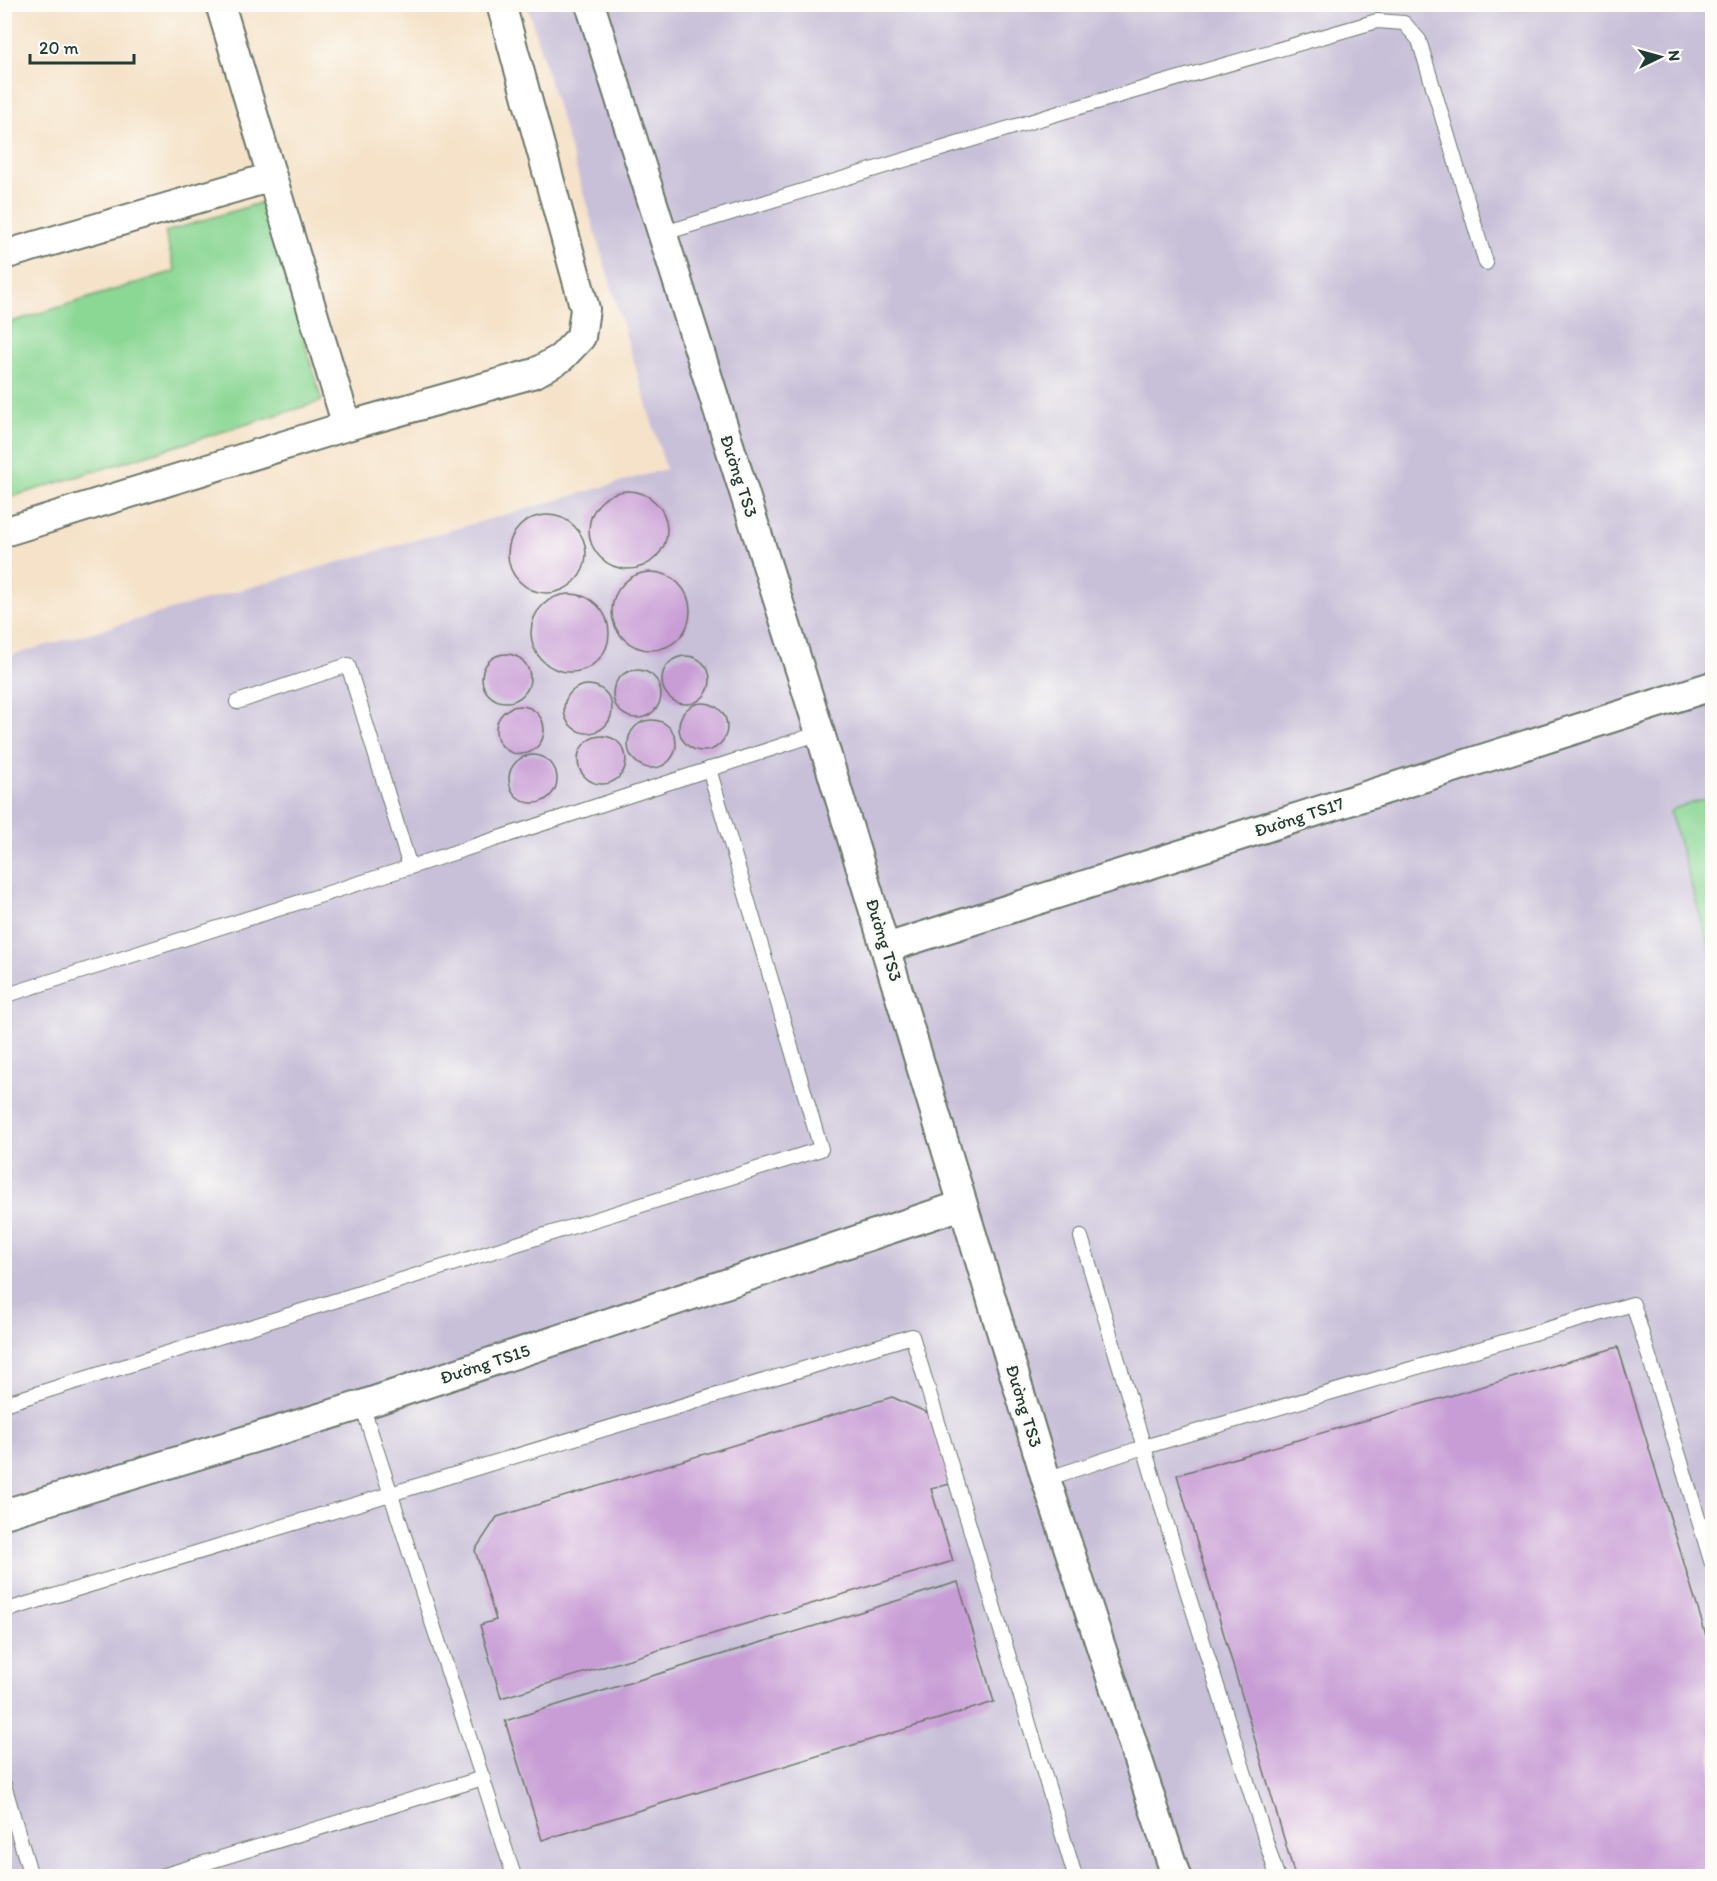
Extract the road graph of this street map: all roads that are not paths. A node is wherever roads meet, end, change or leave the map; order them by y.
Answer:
1 (220, 4) edge
2 (501, 4) edge
3 (590, 4) edge
4 (272, 177) junction
5 (661, 234) junction
6 (4, 255) edge
7 (1486, 263) dead end
8 (347, 426) junction
9 (4, 532) edge
10 (1713, 686) edge
11 (237, 702) dead end
12 (820, 733) junction
13 (709, 769) junction
14 (410, 867) junction
15 (886, 948) junction
16 (4, 996) edge
17 (962, 1205) junction
18 (1081, 1237) dead end
19 (4, 1404) edge
20 (362, 1405) junction
21 (1144, 1447) junction
22 (1046, 1479) junction
23 (390, 1494) junction
24 (4, 1514) edge
25 (1713, 1564) edge
26 (4, 1611) edge
27 (483, 1778) junction
28 (4, 1785) edge
29 (31, 1876) edge
30 (162, 1876) edge
31 (514, 1876) edge
32 (1075, 1876) edge
33 (1176, 1876) edge
34 (1277, 1876) edge

1 - 4 street
2 - 8 street
3 - 5 street, Đường TS3
4 - 6 street
4 - 8 street
5 - 7 lane
5 - 12 street, Đường TS3
8 - 9 street
10 - 15 street, Đường TS17
11 - 14 lane
12 - 13 lane
12 - 15 street, Đường TS3
13 - 14 lane
13 - 19 lane
14 - 16 lane
15 - 17 street, Đường TS3
17 - 20 street, Đường TS15
17 - 22 street, Đường TS3
18 - 21 lane
20 - 23 lane
20 - 24 street, Đường TS15
21 - 22 lane
21 - 25 lane
21 - 34 lane
22 - 33 street, Đường TS3
23 - 26 lane
23 - 27 lane
23 - 32 lane
27 - 30 lane
27 - 31 lane
28 - 29 lane

